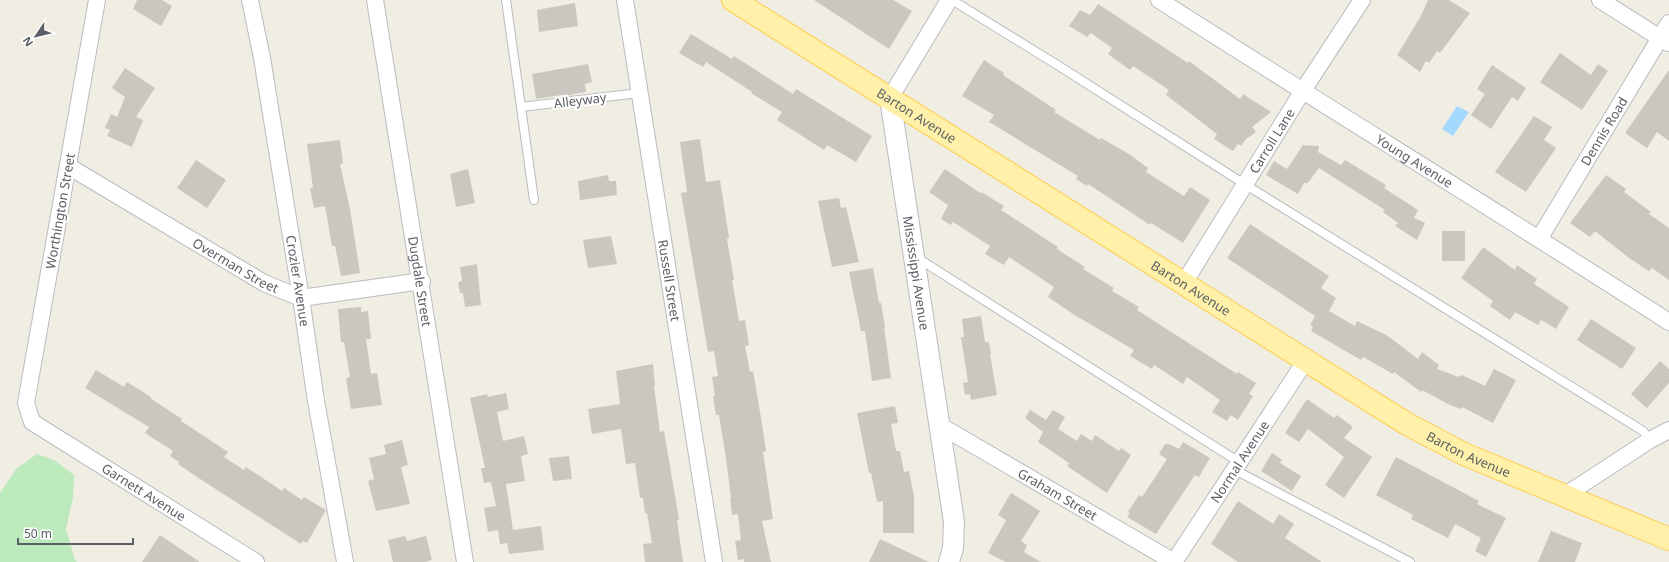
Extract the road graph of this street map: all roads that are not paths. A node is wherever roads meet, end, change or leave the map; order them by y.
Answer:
1 (97, 0) edge
2 (250, 0) edge
3 (375, 0) edge
4 (506, 0) edge
5 (625, 0) edge
6 (733, 0) edge
7 (950, 0) edge
8 (1159, 0) edge
9 (1362, 0) edge
10 (1600, 0) edge
11 (1669, 23) edge
12 (1664, 40) edge
13 (639, 92) junction
14 (1302, 92) junction
15 (890, 98) junction
16 (521, 107) junction
17 (68, 166) junction
18 (1246, 185) junction
19 (534, 200) dead end
20 (1539, 239) junction
21 (913, 255) junction
22 (422, 281) junction
23 (1184, 283) junction
24 (301, 298) junction
25 (1669, 322) edge
26 (1306, 360) junction
27 (32, 422) joint
28 (941, 426) junction
29 (1669, 430) edge
30 (1650, 440) junction
31 (1237, 466) junction
32 (1564, 496) junction
33 (1669, 539) edge
34 (256, 562) edge
35 (345, 562) edge
36 (466, 562) edge
37 (714, 562) edge
38 (949, 562) edge
39 (1174, 562) edge
40 (1410, 562) edge

1 - 17 street, Worthington Street
2 - 24 street, Crozier Avenue
3 - 22 street, Dugdale Street
4 - 16 lane
5 - 13 street, Russell Street
6 - 15 main road, Barton Avenue
7 - 15 street
7 - 18 lane
8 - 14 street, Young Avenue
9 - 14 street, Carroll Lane
10 - 12 street
11 - 12 street, Dennis Road
12 - 20 street, Dennis Road
13 - 16 lane, Alleyway
13 - 37 street, Russell Street
14 - 18 street, Carroll Lane
14 - 20 street, Young Avenue
15 - 21 street, Mississippi Avenue
15 - 23 main road, Barton Avenue
16 - 19 lane
17 - 24 street, Overman Street
17 - 27 street, Worthington Street
18 - 23 street, Carroll Lane
18 - 30 lane
20 - 25 street, Young Avenue
21 - 28 street, Mississippi Avenue
21 - 31 lane
22 - 24 street
22 - 36 street, Dugdale Street
23 - 26 main road, Barton Avenue
24 - 35 street, Crozier Avenue
26 - 31 street, Normal Avenue
26 - 32 main road, Barton Avenue
27 - 34 street, Garnett Avenue
28 - 38 street, Mississippi Avenue
28 - 39 street, Graham Street
29 - 30 street
30 - 32 street
31 - 39 street, Normal Avenue
31 - 40 lane
32 - 33 main road, Barton Avenue

